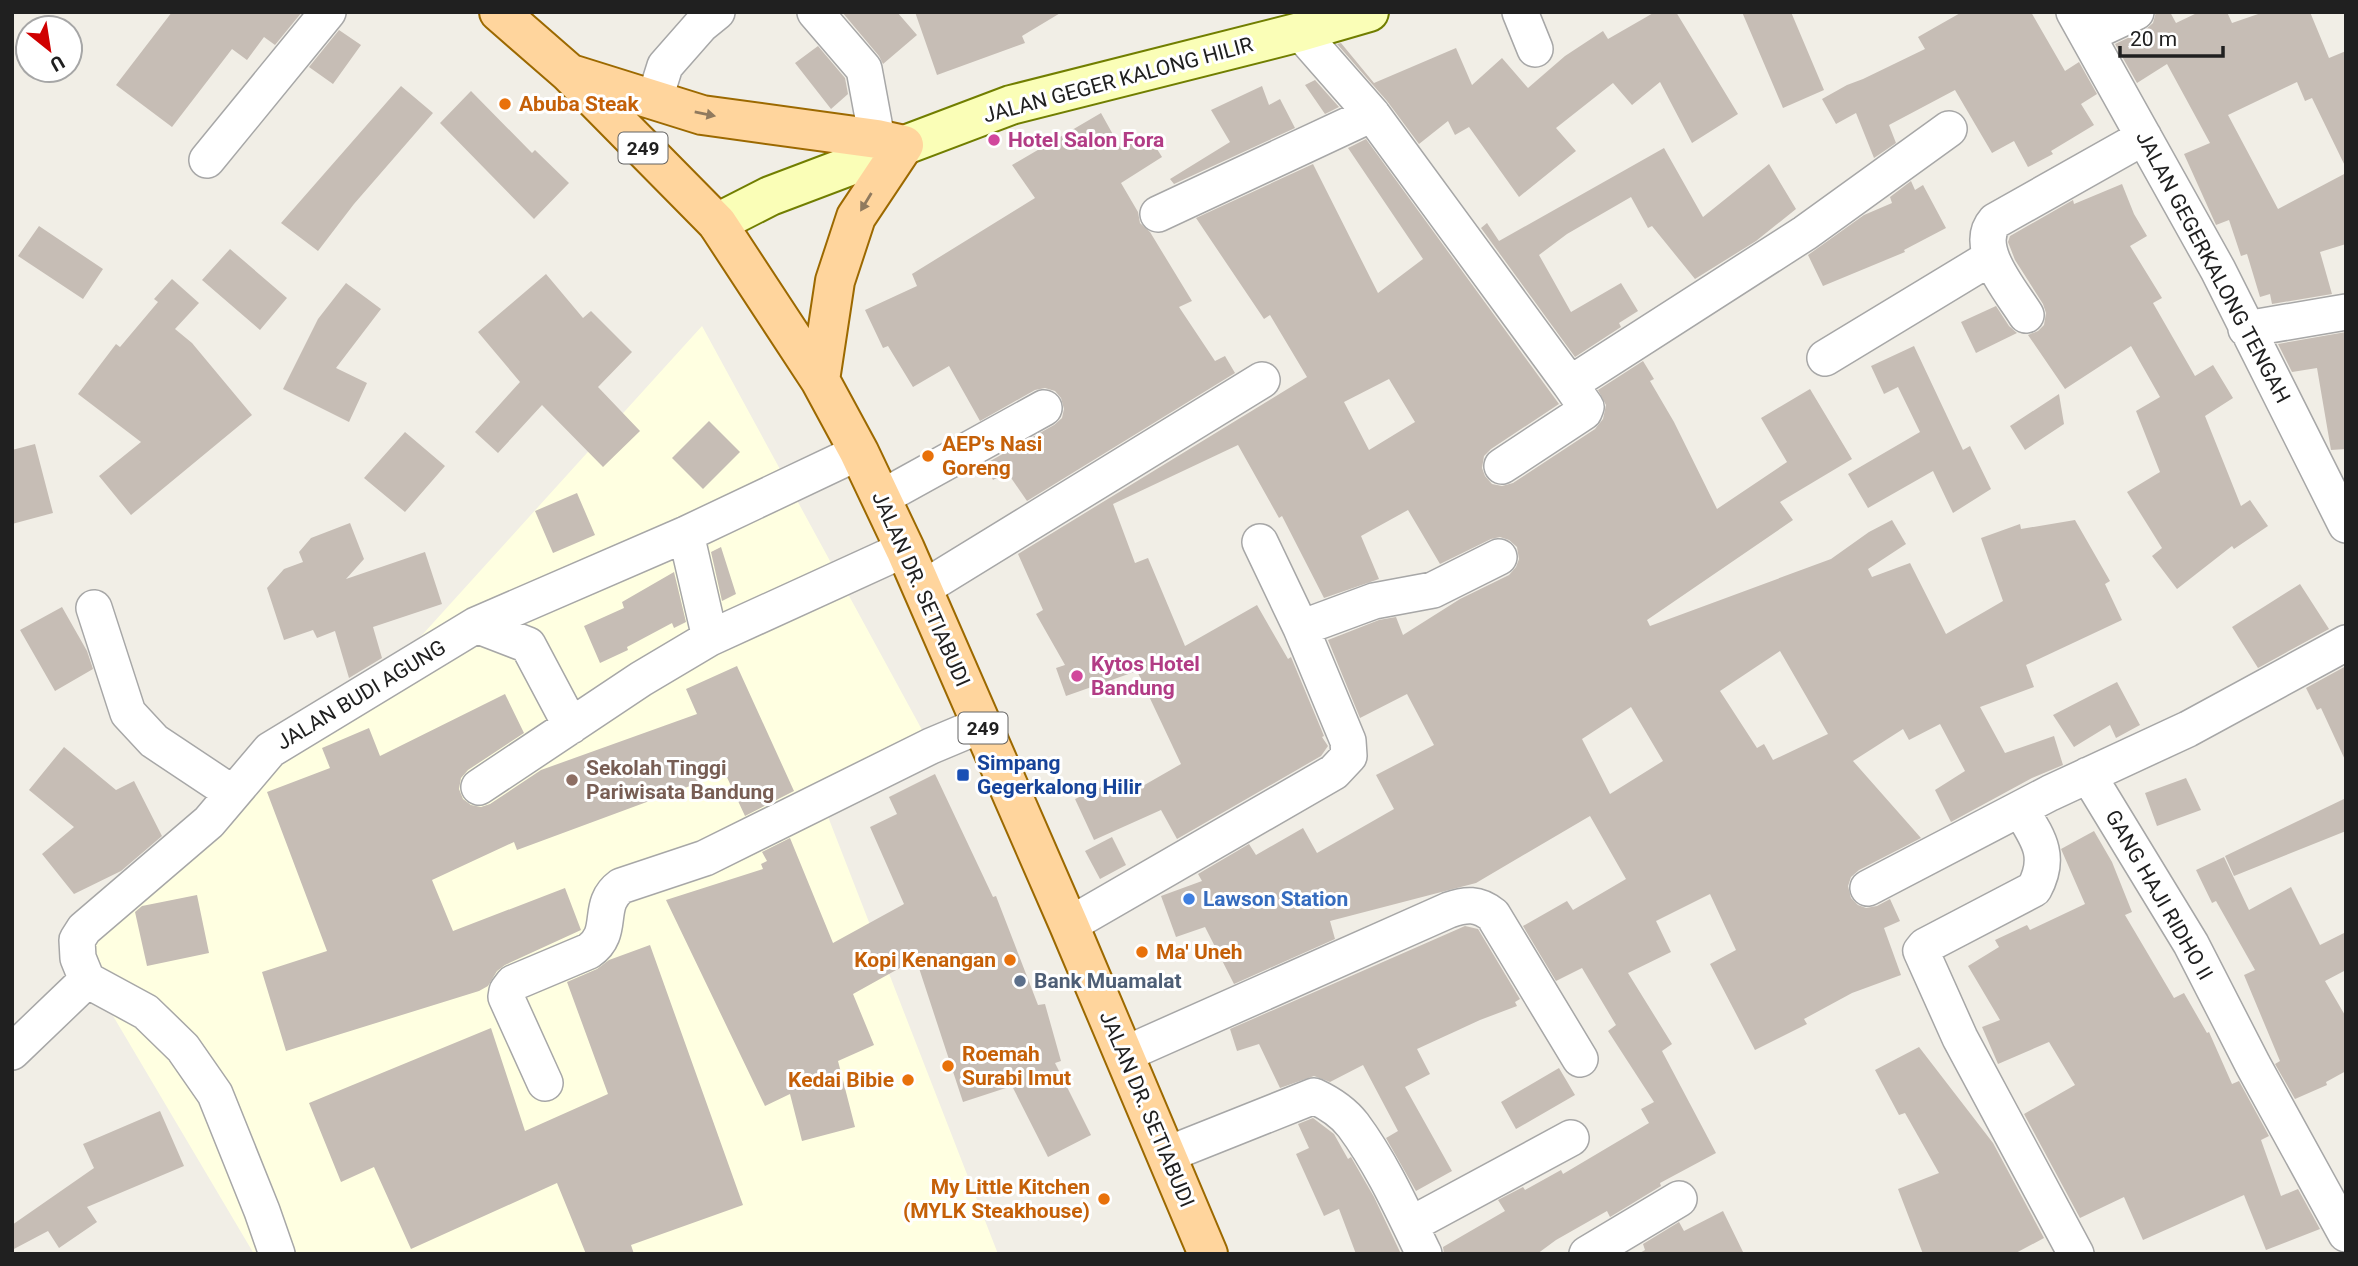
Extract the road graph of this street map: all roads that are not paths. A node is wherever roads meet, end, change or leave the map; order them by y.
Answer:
1 (328, 12) edge
2 (499, 12) edge
3 (717, 12) edge
4 (815, 12) edge
5 (1368, 12) edge
6 (1520, 12) edge
7 (2136, 12) edge
8 (2080, 24) edge
9 (1300, 32) junction
10 (1535, 49) dead end
11 (569, 73) junction
12 (654, 101) junction
13 (1371, 114) junction
14 (1949, 130) dead end
15 (2144, 137) junction
16 (890, 142) junction
17 (207, 160) dead end
18 (1158, 214) dead end
19 (717, 223) junction
20 (1990, 258) junction
21 (2346, 312) edge
22 (2026, 316) dead end
23 (2246, 329) junction
24 (1825, 358) dead end
25 (820, 380) junction
26 (1262, 380) dead end
27 (1570, 384) junction
28 (1044, 408) dead end
29 (859, 452) junction
30 (1502, 466) dead end
31 (881, 498) junction
32 (2346, 525) edge
33 (686, 534) junction
34 (1261, 542) dead end
35 (905, 549) junction
36 (1499, 557) dead end
37 (922, 589) junction
38 (94, 608) dead end
39 (476, 625) junction
40 (1301, 628) junction
41 (710, 638) junction
42 (2346, 643) edge
43 (982, 724) junction
44 (571, 726) junction
45 (2088, 775) junction
46 (479, 788) dead end
47 (232, 793) junction
48 (2020, 809) junction
49 (1868, 888) dead end
50 (1069, 925) junction
51 (88, 980) junction
52 (12, 1052) edge
53 (1124, 1055) junction
54 (1580, 1059) dead end
55 (545, 1083) dead end
56 (1571, 1138) dead end
57 (1166, 1155) junction
58 (1679, 1199) dead end
59 (2346, 1234) edge
60 (1417, 1240) edge
61 (277, 1254) edge
62 (1208, 1254) edge
63 (1587, 1254) edge
64 (2076, 1254) edge

1 - 17 street
2 - 11 main road, JALAN DR. SETIABUDI / 249
3 - 12 street
4 - 16 street
5 - 9 main road, JALAN GEGER KALONG HILIR
6 - 10 street
7 - 8 street
8 - 15 street, JALAN GEGERKALONG TENGAH
9 - 13 street
9 - 16 main road, JALAN GEGER KALONG HILIR
11 - 12 main road
11 - 19 main road, JALAN DR. SETIABUDI / 249
12 -> 16 main road
13 - 18 street
13 - 27 street
14 - 27 street
15 - 20 street
15 - 23 street, JALAN GEGERKALONG TENGAH
16 - 19 main road, JALAN GEGER KALONG HILIR
16 -> 25 main road
19 - 25 main road, JALAN DR. SETIABUDI / 249
20 - 22 street
20 - 24 street
21 - 23 street
23 - 32 street, JALAN GEGERKALONG TENGAH
25 - 29 main road, JALAN DR. SETIABUDI / 249
26 - 37 street
27 - 30 street
28 - 31 street
29 - 31 main road, JALAN DR. SETIABUDI / 249
29 - 33 street, JALAN BUDI AGUNG
31 - 35 main road, JALAN DR. SETIABUDI / 249
33 - 39 street, JALAN BUDI AGUNG
33 - 41 street
34 - 40 street
35 - 37 main road, JALAN DR. SETIABUDI / 249
35 - 41 street
36 - 40 street
37 - 43 main road, JALAN DR. SETIABUDI / 249
38 - 47 street
39 - 44 street
39 - 47 street, JALAN BUDI AGUNG
40 - 50 street
41 - 44 street
42 - 45 street
43 - 50 main road, JALAN DR. SETIABUDI / 249
43 - 55 street
44 - 46 street
45 - 48 street
45 - 59 street, GANG HAJI RIDHO II
47 - 51 street, JALAN BUDI AGUNG
48 - 49 street
48 - 64 street
50 - 53 main road, JALAN DR. SETIABUDI / 249
51 - 52 street
51 - 61 street
53 - 54 street
53 - 57 main road, JALAN DR. SETIABUDI / 249
56 - 60 street
57 - 60 street
57 - 62 main road, JALAN DR. SETIABUDI / 249
58 - 63 street

